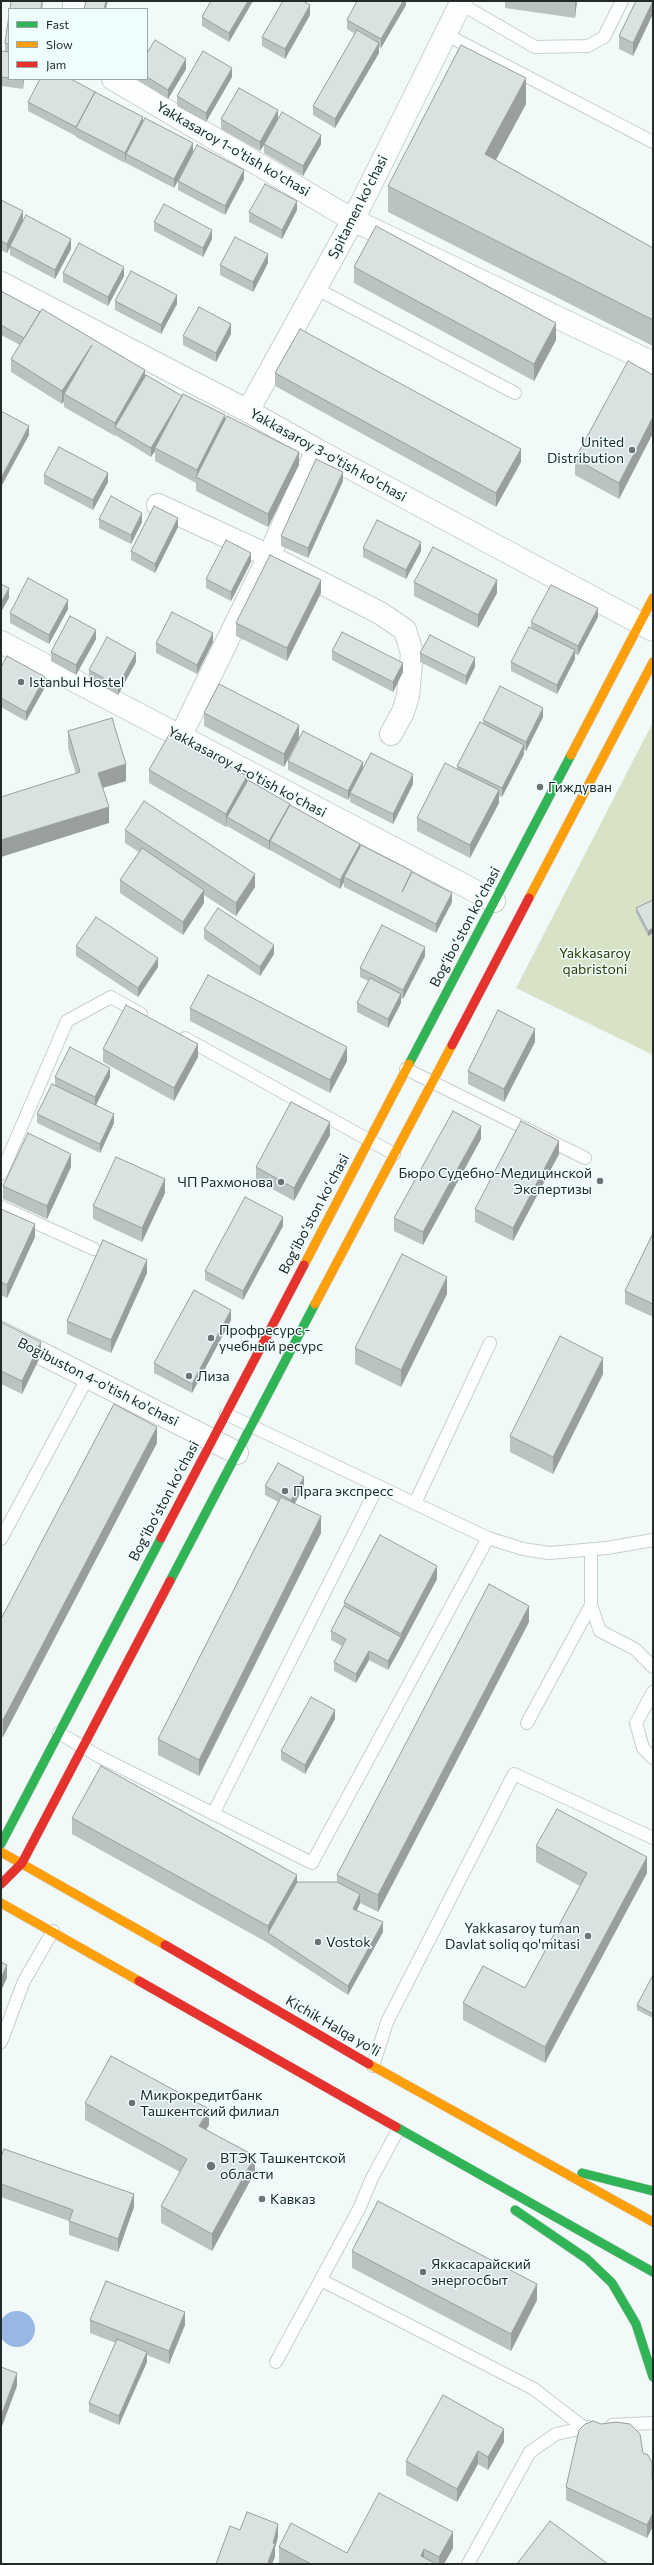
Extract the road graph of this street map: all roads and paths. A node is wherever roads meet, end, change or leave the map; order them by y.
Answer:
1 (461, 2) edge
2 (620, 3) edge
3 (444, 34) junction
4 (115, 80) edge
5 (653, 142) edge
6 (353, 220) junction
7 (1, 283) edge
8 (315, 288) junction
9 (653, 364) edge
10 (515, 393) dead end
11 (248, 411) junction
12 (317, 450) junction
13 (158, 505) dead end
14 (269, 556) junction
15 (653, 598) edge
16 (647, 626) edge
17 (1, 642) edge
18 (653, 662) edge
19 (391, 734) dead end
20 (180, 736) junction
21 (494, 901) junction
22 (152, 1020) edge
23 (173, 1032) edge
24 (406, 1069) junction
25 (432, 1082) junction
26 (369, 1140) junction
27 (394, 1154) junction
28 (585, 1158) dead end
29 (1, 1174) edge
30 (1, 1207) edge
31 (94, 1249) dead end
32 (1, 1333) edge
33 (490, 1343) dead end
34 (88, 1377) junction
35 (226, 1414) junction
36 (252, 1426) junction
37 (212, 1440) junction
38 (237, 1453) junction
39 (378, 1486) junction
40 (415, 1503) junction
41 (488, 1538) junction
42 (1, 1539) edge
43 (653, 1540) edge
44 (590, 1549) junction
45 (591, 1605) junction
46 (653, 1667) edge
47 (653, 1692) edge
48 (527, 1723) dead end
49 (59, 1733) junction
50 (83, 1747) junction
51 (653, 1758) edge
52 (213, 1814) junction
53 (653, 1838) edge
54 (1, 1844) edge
55 (1, 1852) edge
56 (22, 1863) junction
57 (1, 1884) edge
58 (1, 1903) edge
59 (53, 1931) junction
60 (1, 2042) edge
61 (372, 2066) junction
62 (398, 2130) junction
63 (528, 2154) junction
64 (482, 2187) dead end
65 (653, 2192) edge
66 (508, 2204) dead end
67 (653, 2222) edge
68 (653, 2272) edge
69 (321, 2280) junction
70 (276, 2362) dead end
71 (653, 2377) edge
72 (653, 2423) edge
73 (583, 2427) junction
74 (468, 2564) edge

1 - 2 lane
1 - 3 street, Spitamen ko'chasi
3 - 5 lane
3 - 6 street, Spitamen ko'chasi
4 - 6 street, Yakkasaroy 1-o'tish ko'chasi
6 - 8 street, Spitamen ko'chasi
6 - 9 street, Yakkasaroy 1-o'tish ko'chasi
7 - 11 street, Yakkasaroy 3-o'tish ko'chasi
8 - 10 lane
8 - 11 street, Spitamen ko'chasi
11 - 12 street, Yakkasaroy 3-o'tish ko'chasi
12 - 14 street
12 - 16 street, Yakkasaroy 3-o'tish ko'chasi
13 - 14 street
14 - 19 street
14 - 20 street
15 - 16 main road, Bogʻiboʻston koʻchasi
16 - 21 main road, Bogʻiboʻston koʻchasi
17 - 20 street, Yakkasaroy 4-o'tish ko'chasi
18 - 25 main road
20 - 21 street, Yakkasaroy 4-o'tish ko'chasi
21 - 24 main road, Bogʻiboʻston koʻchasi
22 - 29 lane
23 - 26 lane
24 - 25 lane
24 - 26 main road, Bogʻiboʻston koʻchasi
25 - 27 main road
25 - 28 lane
26 - 27 lane
26 - 35 main road, Bogʻiboʻston koʻchasi
27 - 36 main road
30 - 31 lane
32 - 34 street, Bogibuston 4-o'tish ko'chasi
33 - 40 lane
34 - 37 street, Bogibuston 4-o'tish ko'chasi
34 - 42 lane
35 - 36 lane
35 - 37 main road, Bogʻiboʻston koʻchasi
36 - 38 main road
36 - 39 lane
37 - 38 street, Bogibuston 4-o'tish ko'chasi
37 - 49 main road, Bogʻiboʻston koʻchasi
38 - 50 main road
39 - 40 lane
39 - 52 lane
40 - 41 lane
41 - 44 lane
41 - 52 lane
43 - 44 lane
44 - 45 lane
45 - 46 lane
45 - 48 lane
47 - 51 lane
49 - 50 lane
49 - 54 main road, Bogʻiboʻston koʻchasi
50 - 52 lane
50 - 56 main road
53 - 61 lane
55 - 56 main road, Kichik Halqa yo'li
56 - 57 main road
56 - 61 main road, Kichik Halqa yo'li
58 - 59 main road
59 - 60 lane
59 - 62 main road
61 - 63 main road, Kichik Halqa yo'li
62 - 64 main road
62 - 68 main road
62 - 69 lane
63 - 65 main road
63 - 67 main road, Kichik Halqa yo'li
66 - 71 main road
69 - 70 lane
69 - 73 lane
72 - 73 lane
73 - 74 lane

